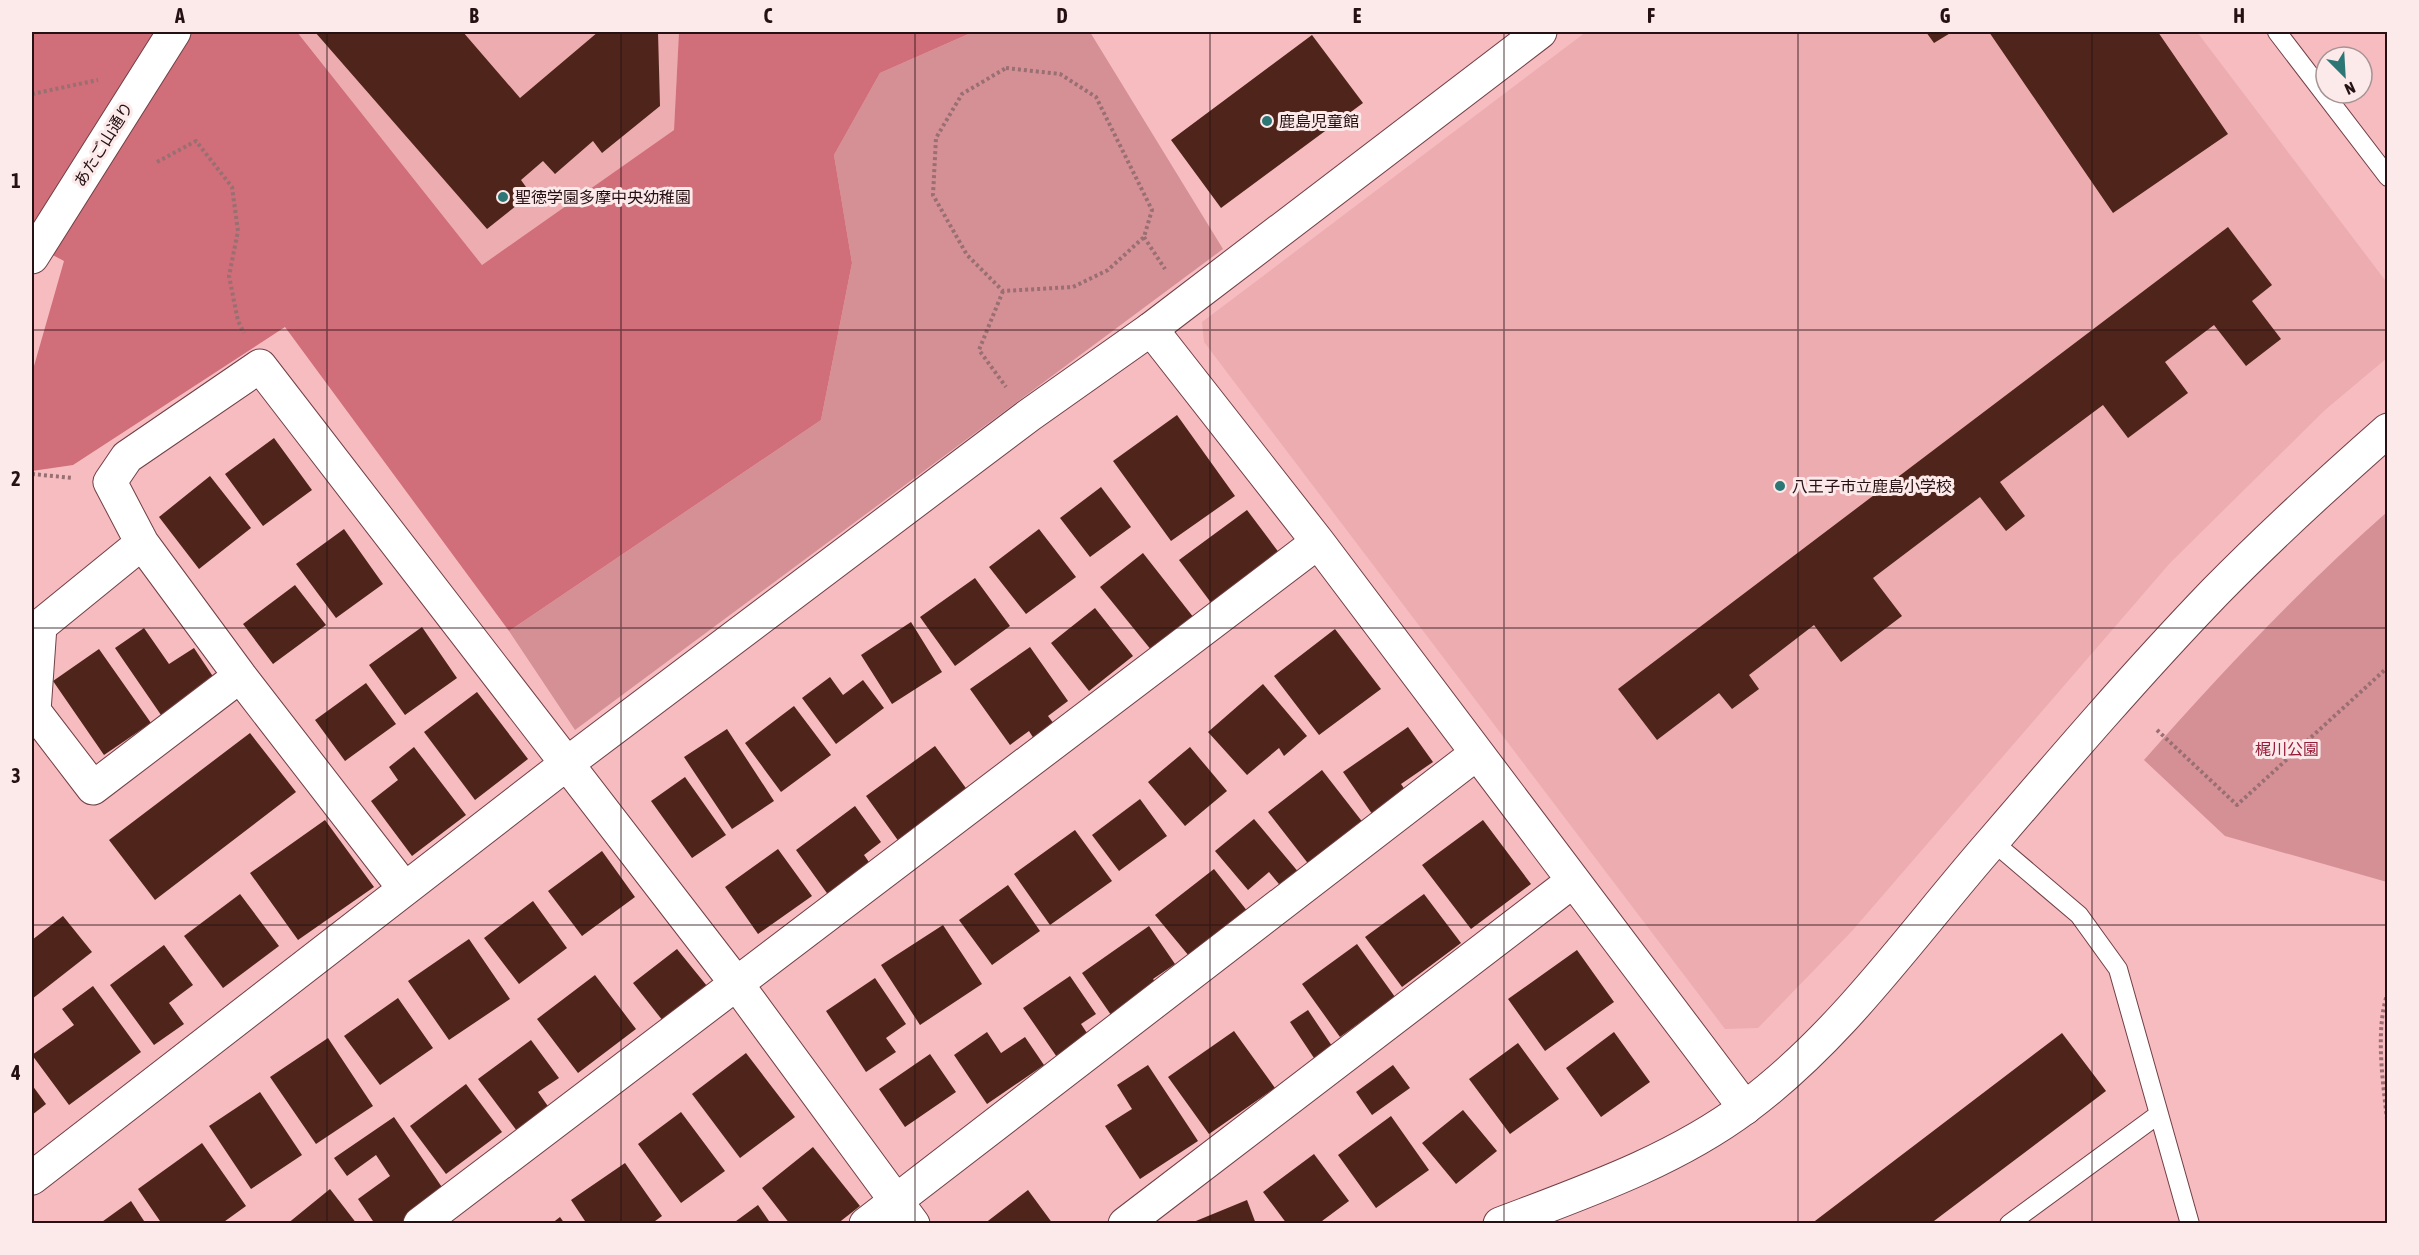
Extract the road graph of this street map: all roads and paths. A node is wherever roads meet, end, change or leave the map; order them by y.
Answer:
1 (174, 32) edge
2 (1540, 32) edge
3 (2277, 32) edge
4 (105, 78) dead end
5 (32, 94) edge
6 (157, 162) dead end
7 (2388, 177) edge
8 (32, 257) edge
9 (1003, 291) junction
10 (1151, 329) junction
11 (260, 366) junction
12 (1028, 416) junction
13 (2388, 430) edge
14 (1318, 542) junction
15 (142, 543) junction
16 (2388, 666) edge
17 (240, 676) junction
18 (2157, 730) dead end
19 (1476, 754) junction
20 (565, 765) junction
21 (1992, 841) junction
22 (1573, 881) junction
23 (404, 888) junction
24 (736, 983) junction
25 (2388, 992) edge
26 (1745, 1108) junction
27 (2159, 1114) junction
28 (2388, 1129) edge
29 (32, 1178) edge
30 (903, 1213) edge
31 (420, 1224) edge
32 (866, 1224) edge
33 (1125, 1224) edge
34 (1500, 1224) edge
35 (2009, 1224) edge
36 (2190, 1224) edge

1 - 8 street, あたご山通り
2 - 10 street
3 - 7 lane
4 - 5 path
6 - 11 path
9 - 9 path
9 - 12 path
10 - 12 street
10 - 14 street
11 - 15 street
11 - 20 street
12 - 20 street
13 - 21 street
14 - 19 street
14 - 24 street
15 - 17 street
15 - 17 street
16 - 18 path
17 - 23 street
19 - 22 street
19 - 30 street
20 - 23 street
20 - 24 street
21 - 26 street
21 - 27 lane
22 - 26 street
22 - 33 street
23 - 29 street
24 - 30 street
24 - 31 street
25 - 28 path
26 - 34 street
27 - 35 lane
27 - 36 lane
30 - 32 street

